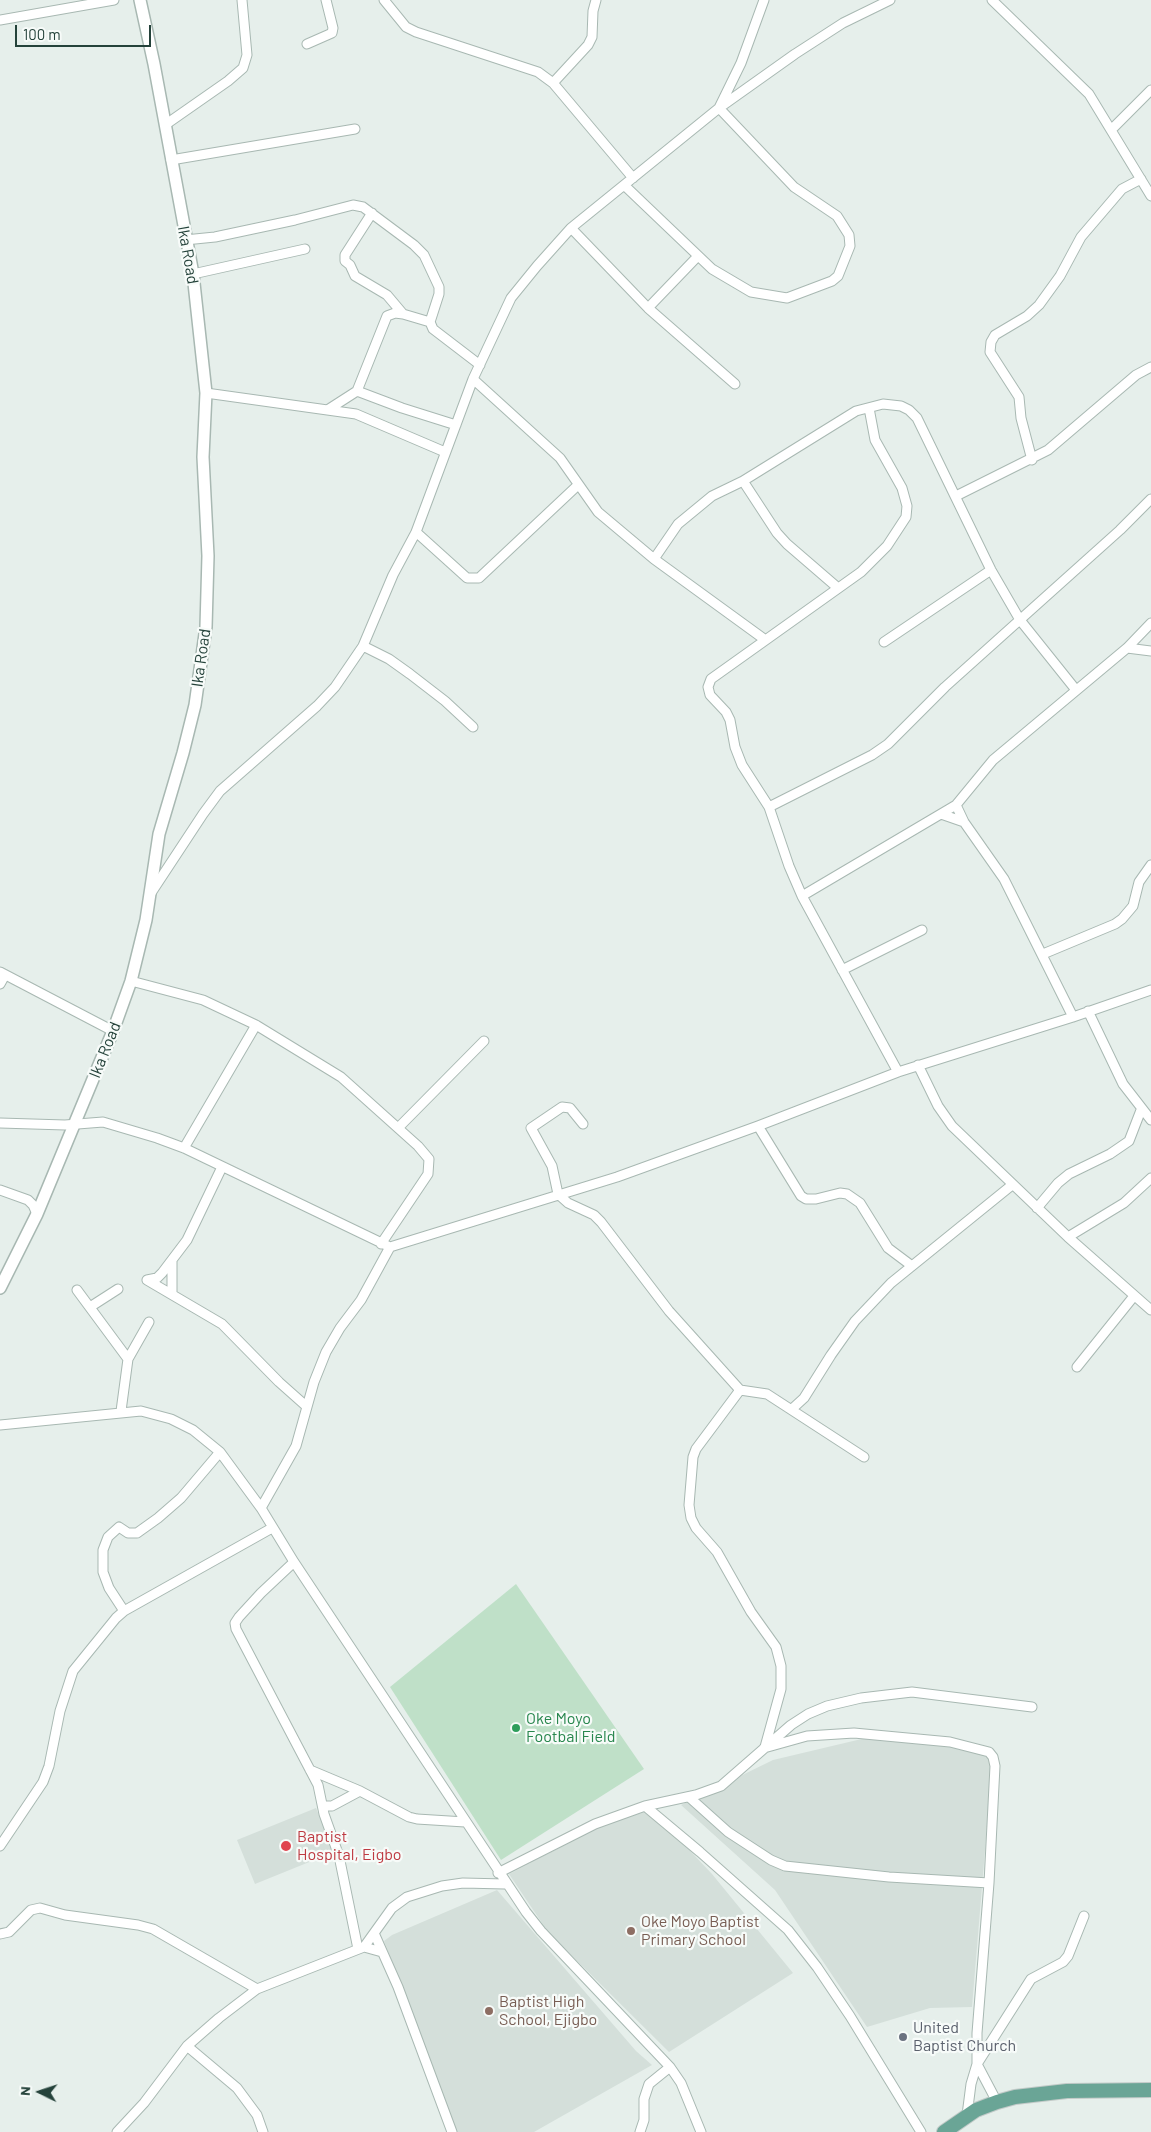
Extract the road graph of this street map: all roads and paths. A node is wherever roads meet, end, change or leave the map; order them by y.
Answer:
1 (114, 0) edge
2 (140, 0) edge
3 (242, 0) edge
4 (326, 0) edge
5 (384, 0) edge
6 (596, 0) edge
7 (764, 0) edge
8 (890, 0) edge
9 (992, 0) edge
10 (0, 20) edge
11 (307, 44) dead end
12 (553, 83) junction
13 (1151, 90) edge
14 (719, 108) junction
15 (165, 125) junction
16 (355, 129) dead end
17 (1111, 130) junction
18 (171, 160) junction
19 (633, 178) junction
20 (1142, 178) junction
21 (624, 185) junction
22 (1151, 196) edge
23 (372, 213) junction
24 (571, 228) junction
25 (185, 240) junction
26 (305, 249) dead end
27 (698, 256) junction
28 (192, 274) junction
29 (648, 308) junction
30 (403, 314) junction
31 (430, 322) junction
32 (480, 365) junction
33 (1151, 367) edge
34 (473, 379) junction
35 (735, 384) dead end
36 (357, 392) junction
37 (206, 393) junction
38 (869, 408) junction
39 (329, 409) junction
40 (456, 425) junction
41 (445, 452) junction
42 (1032, 460) junction
43 (744, 481) junction
44 (578, 485) junction
45 (956, 496) junction
46 (1151, 500) edge
47 (416, 532) junction
48 (654, 558) junction
49 (991, 570) junction
50 (838, 588) junction
51 (1020, 620) junction
52 (1151, 623) edge
53 (764, 639) junction
54 (884, 642) dead end
55 (363, 646) junction
56 (1127, 648) junction
57 (1151, 651) edge
58 (1076, 690) junction
59 (473, 728) dead end
60 (956, 805) junction
61 (769, 807) junction
62 (941, 814) junction
63 (964, 822) junction
64 (1151, 865) edge
65 (802, 896) junction
66 (148, 898) junction
67 (922, 930) dead end
68 (1043, 954) junction
69 (842, 970) junction
70 (2, 973) edge
71 (131, 981) junction
72 (0, 984) edge
73 (1151, 990) edge
74 (1088, 1011) junction
75 (1072, 1017) junction
76 (256, 1025) junction
77 (113, 1031) junction
78 (484, 1041) dead end
79 (918, 1065) junction
80 (898, 1072) junction
81 (1141, 1110) junction
82 (1151, 1120) edge
83 (0, 1123) edge
84 (74, 1123) junction
85 (583, 1124) dead end
86 (758, 1126) junction
87 (398, 1128) junction
88 (184, 1148) junction
89 (222, 1166) junction
90 (1151, 1178) edge
91 (1012, 1185) junction
92 (0, 1190) edge
93 (558, 1194) junction
94 (1037, 1208) junction
95 (37, 1214) junction
96 (1068, 1237) junction
97 (381, 1244) junction
98 (390, 1247) junction
99 (172, 1260) junction
100 (912, 1266) junction
101 (0, 1288) edge
102 (118, 1289) dead end
103 (77, 1290) dead end
104 (172, 1294) junction
105 (1134, 1296) junction
106 (90, 1308) junction
107 (1151, 1310) edge
108 (149, 1322) dead end
109 (128, 1359) junction
110 (1077, 1367) dead end
111 (740, 1390) junction
112 (306, 1406) junction
113 (792, 1409) junction
114 (122, 1412) junction
115 (0, 1425) edge
116 (220, 1452) junction
117 (864, 1458) dead end
118 (261, 1508) junction
119 (272, 1528) junction
120 (294, 1562) junction
121 (124, 1612) junction
122 (1032, 1707) dead end
123 (764, 1748) junction
124 (310, 1770) junction
125 (360, 1791) junction
126 (689, 1797) junction
127 (323, 1806) junction
128 (645, 1806) junction
129 (465, 1822) junction
130 (0, 1846) edge
131 (498, 1873) junction
132 (989, 1883) junction
133 (505, 1884) junction
134 (1084, 1916) dead end
135 (374, 1933) junction
136 (0, 1934) edge
137 (361, 1948) junction
138 (382, 1952) junction
139 (258, 1989) junction
140 (187, 2046) junction
141 (977, 2064) junction
142 (670, 2067) junction
143 (1151, 2090) edge
144 (997, 2102) junction
145 (967, 2115) junction
146 (117, 2132) edge
147 (263, 2132) edge
148 (452, 2132) edge
149 (640, 2132) edge
150 (702, 2132) edge
151 (921, 2132) edge
152 (944, 2132) edge

1 - 10 street
2 - 15 street, Ika Road
3 - 15 street
4 - 11 street
5 - 12 street
6 - 12 street
7 - 14 street
8 - 14 street
9 - 17 street
12 - 19 street
13 - 17 street
14 - 19 street
14 - 27 street
15 - 18 street, Ika Road
16 - 18 street
17 - 20 street
18 - 25 street, Ika Road
19 - 21 street
20 - 22 street
20 - 42 street
21 - 24 street
21 - 27 street
23 - 25 street
23 - 30 street
23 - 31 street
24 - 29 street
24 - 32 street
25 - 28 street, Ika Road
26 - 28 street
27 - 29 street
28 - 37 street, Ika Road
29 - 35 street
30 - 31 street
30 - 36 street
31 - 32 street
32 - 34 street
33 - 42 street
34 - 40 street
34 - 44 street
36 - 39 street
36 - 40 street
37 - 39 street
37 - 66 street, Ika Road
38 - 43 street
38 - 45 street
38 - 50 street
39 - 41 street
40 - 41 street
41 - 47 street
42 - 45 street
43 - 48 street
43 - 50 street
44 - 47 street
44 - 48 street
45 - 49 street
46 - 51 street
47 - 55 street
48 - 53 street
49 - 51 street
49 - 54 street
50 - 53 street
51 - 58 street
51 - 61 street
52 - 56 street
53 - 61 street
55 - 59 street
55 - 66 street
56 - 57 street
56 - 58 street
58 - 60 street
60 - 62 street
60 - 63 street
61 - 65 street
62 - 63 street
62 - 65 street
63 - 68 street
64 - 68 street
65 - 69 street
66 - 71 street, Ika Road
67 - 69 street
68 - 75 street
69 - 80 street
70 - 72 street
70 - 77 street
71 - 76 street
71 - 77 street, Ika Road
73 - 74 street
74 - 75 street
74 - 81 street
75 - 79 street
76 - 87 street
76 - 88 street
77 - 84 street, Ika Road
78 - 87 street
79 - 80 street
79 - 91 street
80 - 86 street
81 - 82 street
81 - 94 street
83 - 84 street
84 - 88 street
84 - 95 street, Ika Road
85 - 93 street
86 - 93 street
86 - 100 street
87 - 97 street
88 - 89 street
89 - 97 street
89 - 99 street
90 - 96 street
91 - 94 street
91 - 100 street
92 - 95 street
93 - 98 street
93 - 111 street
94 - 96 street
95 - 101 street, Ika Road
96 - 105 street
97 - 98 street
98 - 112 street
99 - 104 street
99 - 104 street
100 - 113 street
102 - 106 street
103 - 106 street
104 - 112 street
105 - 107 street
105 - 110 street
106 - 109 street
108 - 109 street
109 - 114 street
111 - 113 street
111 - 123 street
112 - 118 street
113 - 117 street
114 - 115 street
114 - 116 street
116 - 118 street
116 - 121 street
118 - 119 street
119 - 120 street
119 - 121 street
120 - 124 street
120 - 129 street
121 - 130 street
122 - 123 street
123 - 126 street
123 - 132 street
124 - 125 street
124 - 127 street
125 - 127 street
125 - 129 street
126 - 128 street
126 - 132 street
127 - 137 street
128 - 131 street
128 - 151 street
129 - 131 street
131 - 133 street
132 - 141 street
133 - 135 street
133 - 142 street
134 - 141 street
135 - 137 street
135 - 138 street
136 - 139 street
137 - 138 street
137 - 139 street
138 - 148 street
139 - 140 street
140 - 146 street
140 - 147 street
141 - 144 street
141 - 145 street
142 - 149 street
142 - 150 street
143 - 144 main road
144 - 145 main road
145 - 152 main road

